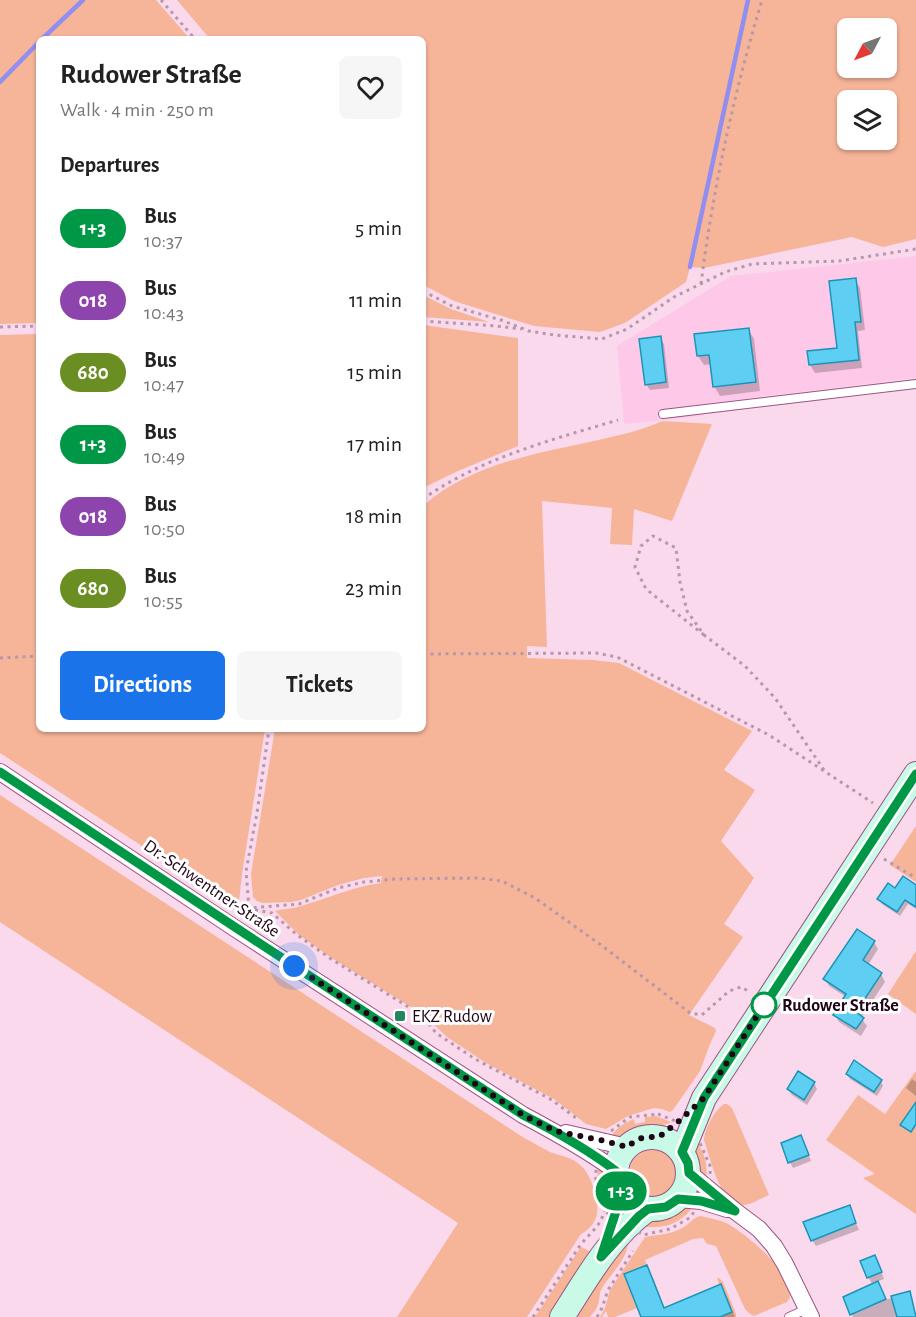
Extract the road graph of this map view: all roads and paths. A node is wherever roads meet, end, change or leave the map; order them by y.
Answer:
1 (161, 0) edge
2 (762, 0) edge
3 (192, 36) edge
4 (916, 249) edge
5 (701, 284) junction
6 (426, 293) edge
7 (426, 321) edge
8 (36, 326) edge
9 (0, 327) edge
10 (529, 331) junction
11 (916, 384) edge
12 (663, 414) dead end
13 (618, 420) dead end
14 (426, 497) edge
15 (704, 635) junction
16 (426, 654) edge
17 (36, 656) edge
18 (0, 658) edge
19 (269, 732) edge
20 (0, 772) edge
21 (825, 772) junction
22 (916, 774) edge
23 (890, 814) junction
24 (867, 848) junction
25 (916, 878) edge
26 (249, 908) junction
27 (236, 928) junction
28 (766, 1002) junction
29 (555, 1131) junction
30 (608, 1142) junction
31 (689, 1167) junction
32 (612, 1174) junction
33 (648, 1209) junction
34 (621, 1224) junction
35 (809, 1313) edge
36 (533, 1317) edge
37 (562, 1317) edge
38 (597, 1317) edge
39 (789, 1317) edge

1 - 3 path
2 - 5 path
4 - 5 path
5 - 10 path
6 - 10 path
7 - 10 path
8 - 9 path
11 - 12 lane
13 - 14 path
15 - 15 path
15 - 21 path
16 - 21 path
17 - 18 path
19 - 26 path
20 - 27 street, Dr.-Schwentner-Straße
21 - 23 path
22 - 23 main road
23 - 24 main road
24 - 25 path
24 - 28 main road
26 - 27 path
26 - 28 path
26 - 30 path
27 - 29 street, Dr.-Schwentner-Straße
28 - 31 main road
29 - 30 street, Dr.-Schwentner-Straße
29 - 32 street, Dr.-Schwentner-Straße
30 - 31 main road
30 - 31 path
30 - 32 path
30 - 32 main road
31 - 31 path
31 - 33 main road
31 - 34 path
31 - 35 street
32 - 33 main road
32 - 34 main road
32 - 34 path
33 - 34 main road
34 - 36 path
34 - 37 main road
34 - 38 path
35 - 39 lane

